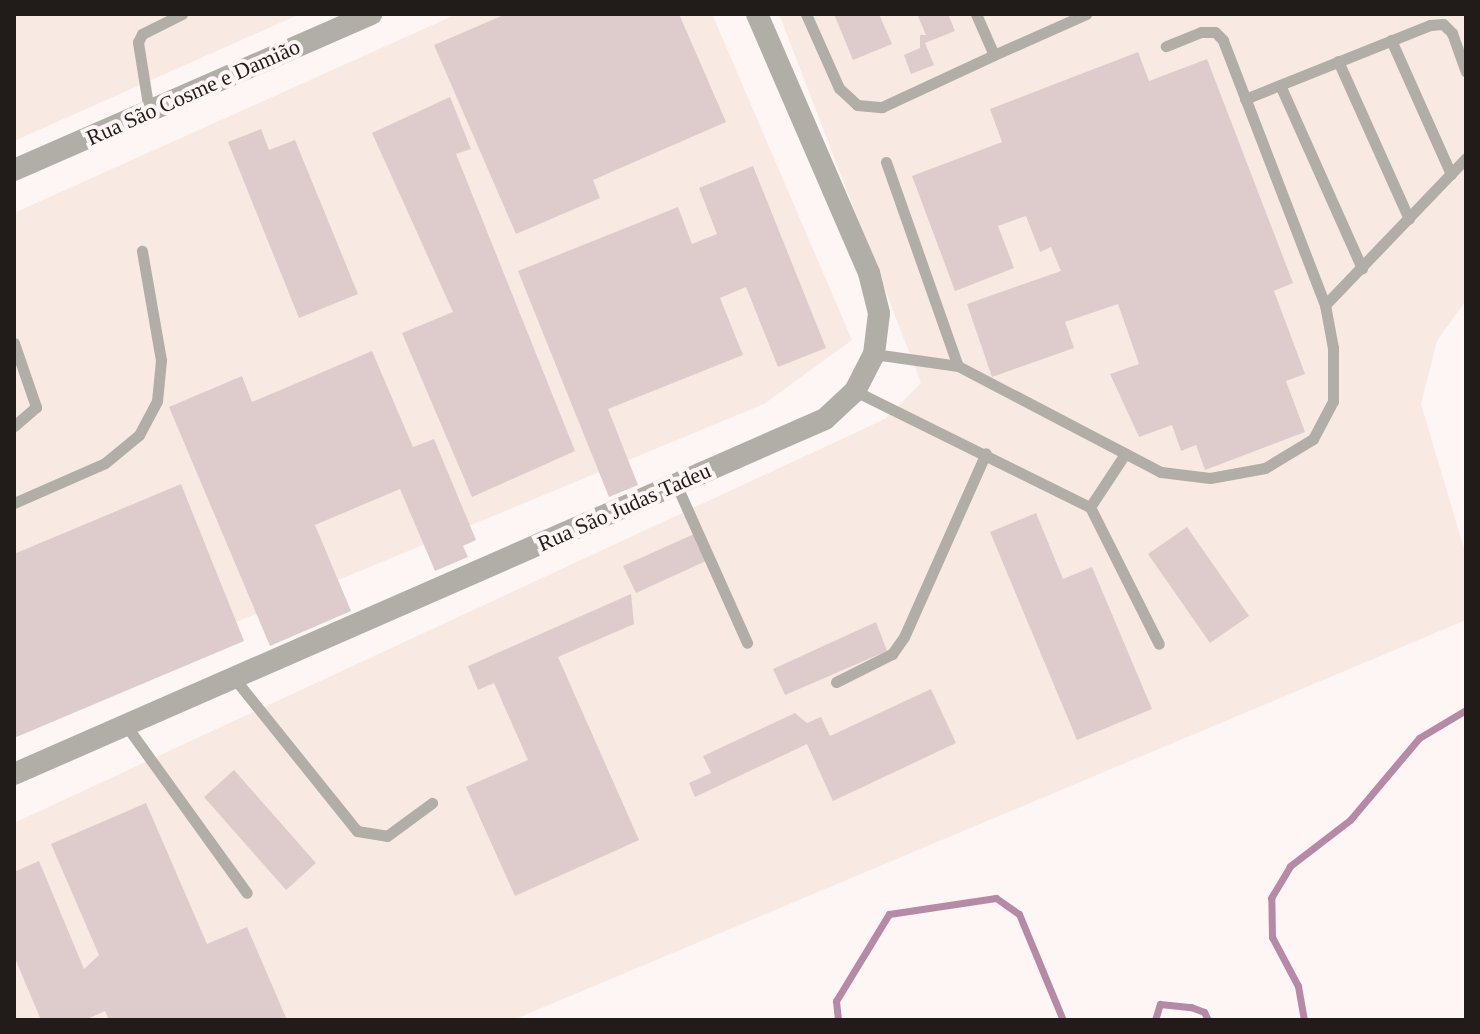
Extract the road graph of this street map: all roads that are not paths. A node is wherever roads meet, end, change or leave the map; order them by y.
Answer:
1 (182, 14) edge
2 (371, 14) edge
3 (757, 14) edge
4 (806, 14) edge
5 (976, 14) edge
6 (1086, 14) edge
7 (1391, 40) junction
8 (1166, 46) dead end
9 (994, 55) junction
10 (1338, 61) junction
11 (1466, 72) edge
12 (1280, 85) junction
13 (1245, 99) junction
14 (149, 111) junction
15 (1466, 158) edge
16 (886, 162) dead end
17 (14, 170) edge
18 (1451, 174) junction
19 (1409, 219) junction
20 (142, 251) dead end
21 (1362, 268) junction
22 (1325, 305) junction
23 (14, 343) edge
24 (874, 354) junction
25 (958, 366) junction
26 (855, 391) junction
27 (14, 426) edge
28 (986, 453) junction
29 (1125, 454) junction
30 (676, 484) junction
31 (14, 503) edge
32 (1090, 507) junction
33 (747, 643) dead end
34 (1159, 644) dead end
35 (234, 678) junction
36 (836, 682) dead end
37 (125, 724) junction
38 (14, 774) edge
39 (432, 803) dead end
40 (247, 893) dead end

1 - 14 lane
2 - 14 street, Rua São Cosme e Damião
3 - 24 street, Rua São Judas Tadeu
4 - 9 lane
5 - 9 lane
6 - 9 lane
7 - 10 lane
7 - 11 lane
7 - 18 lane
8 - 13 lane
10 - 12 lane
10 - 19 lane
12 - 13 lane
12 - 21 lane
13 - 22 lane
14 - 17 street, Rua São Cosme e Damião
15 - 18 lane
16 - 25 lane
18 - 19 lane
19 - 21 lane
20 - 31 lane
21 - 22 lane
22 - 29 lane
23 - 27 lane
24 - 25 lane
24 - 26 street, Rua São Judas Tadeu
25 - 29 lane
26 - 28 lane
26 - 30 street, Rua São Judas Tadeu
28 - 32 lane
28 - 36 lane
29 - 32 lane
30 - 33 lane
30 - 35 street, Rua São Judas Tadeu
32 - 34 lane
35 - 37 street, Rua São Judas Tadeu
35 - 39 lane
37 - 38 street, Rua São Judas Tadeu
37 - 40 lane

